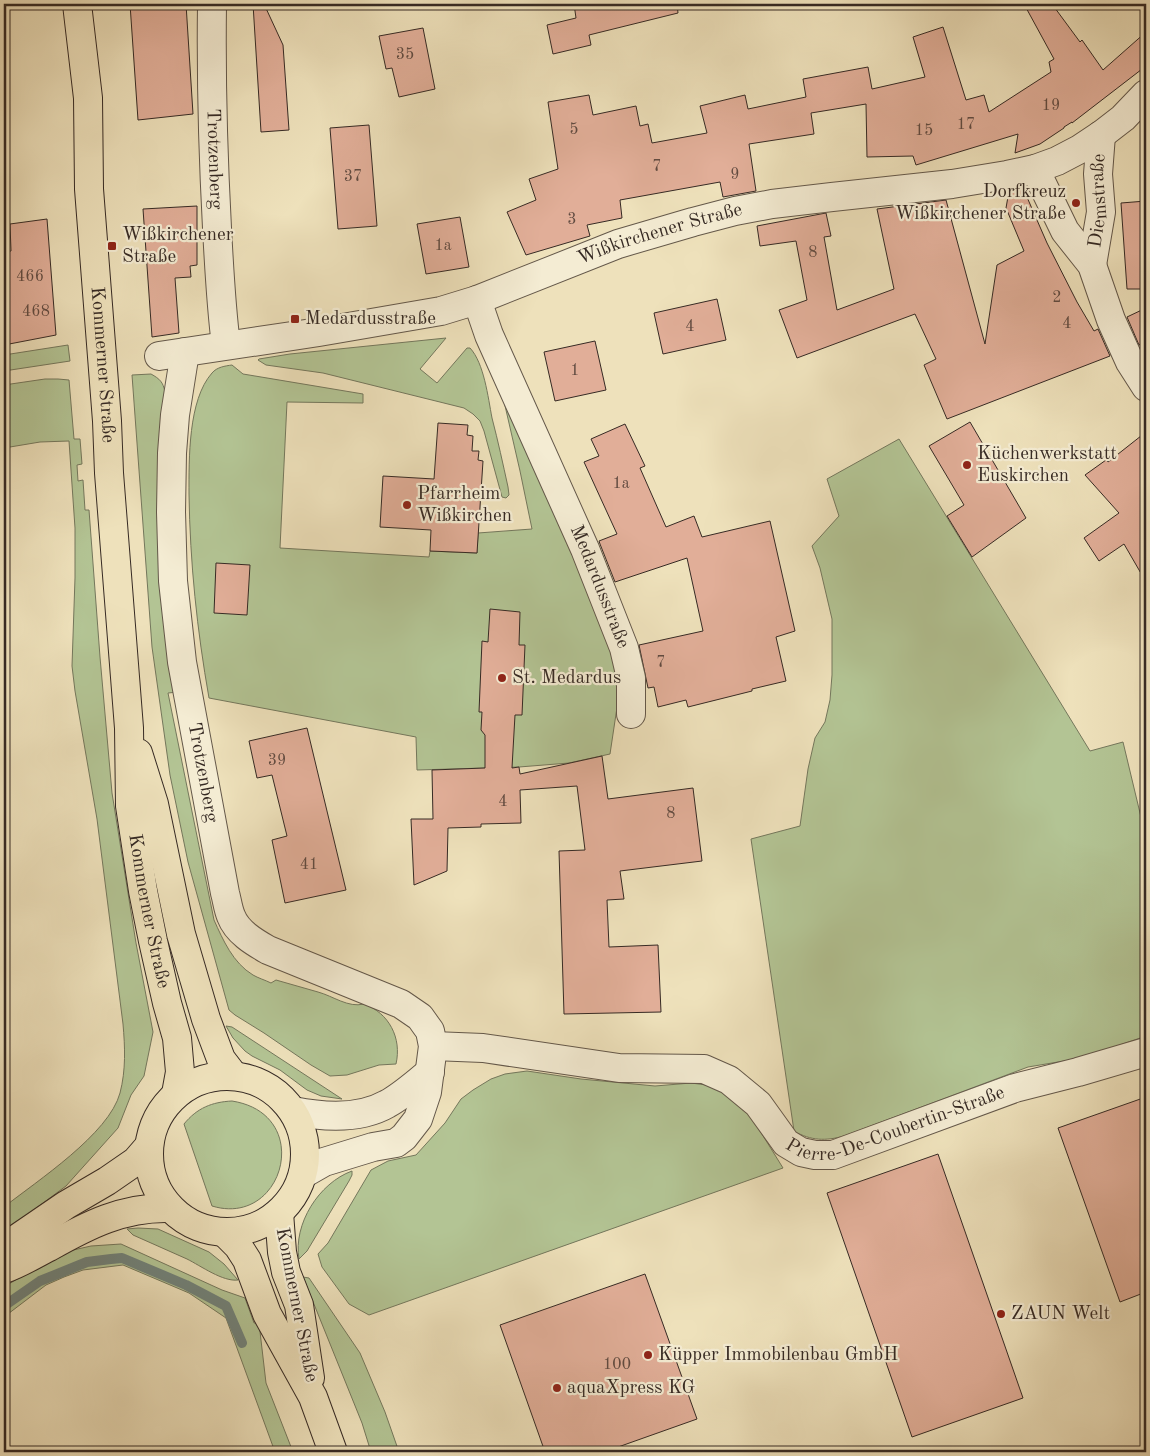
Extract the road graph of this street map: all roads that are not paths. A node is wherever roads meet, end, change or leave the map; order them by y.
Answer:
1 (77, 4) edge
2 (212, 4) edge
3 (1146, 94) edge
4 (1101, 135) junction
5 (1035, 169) junction
6 (1092, 265) junction
7 (477, 300) junction
8 (226, 345) junction
9 (185, 352) junction
10 (159, 356) dead end
11 (1146, 387) edge
12 (631, 714) dead end
13 (130, 728) junction
14 (1146, 1052) edge
15 (432, 1059) junction
16 (234, 1076) junction
17 (176, 1094) junction
18 (293, 1111) junction
19 (149, 1146) junction
20 (303, 1174) junction
21 (169, 1208) junction
22 (279, 1213) junction
23 (225, 1233) junction
24 (4, 1251) edge
25 (4, 1269) edge
26 (313, 1397) junction
27 (333, 1452) edge

1 - 13 main road, Kommerner Straße
2 - 8 street, Trotzenberg
3 - 4 street, Wißkirchener Straße
4 - 5 street, Wißkirchener Straße
4 - 6 street, Diemstraße
5 - 6 street, Diemstraße
5 - 7 street, Wißkirchener Straße
6 - 11 street, Diemstraße
7 - 8 street, Wißkirchener Straße
7 - 12 street, Medardusstraße
8 - 9 street, Wißkirchener Straße
9 - 10 street, Wißkirchener Straße
9 - 15 street, Trotzenberg
13 - 16 main road, Kommerner Straße
13 - 17 main road, Kommerner Straße
14 - 15 street, Pierre-De-Coubertin-Straße
15 - 18 street
15 - 20 street
16 - 17 main road
16 - 18 main road
17 - 19 main road
18 - 20 main road
19 - 21 main road
19 - 24 main road
20 - 22 main road
21 - 23 main road
21 - 25 main road
22 - 23 main road
22 - 26 main road, Kommerner Straße
23 - 26 main road, Kommerner Straße
26 - 27 main road, Kommerner Straße

